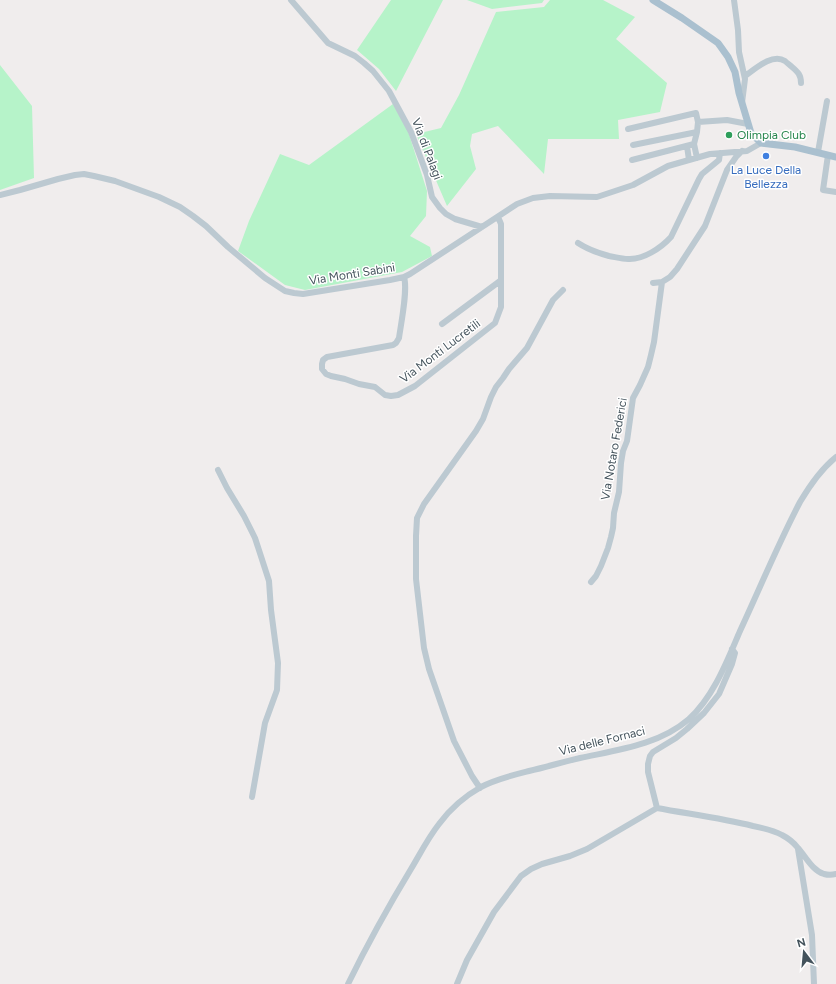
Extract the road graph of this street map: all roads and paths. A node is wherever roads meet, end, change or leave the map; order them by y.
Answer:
1 (291, 0) edge
2 (653, 0) edge
3 (734, 0) edge
4 (745, 76) junction
5 (801, 83) dead end
6 (827, 101) dead end
7 (742, 103) junction
8 (698, 122) junction
9 (748, 124) junction
10 (628, 129) dead end
11 (697, 132) junction
12 (761, 143) junction
13 (694, 144) junction
14 (633, 145) dead end
15 (687, 146) junction
16 (742, 151) junction
17 (818, 152) junction
18 (720, 153) junction
19 (828, 155) junction
20 (836, 157) edge
21 (697, 158) junction
22 (632, 160) dead end
23 (689, 160) junction
24 (836, 192) edge
25 (0, 195) edge
26 (498, 217) junction
27 (482, 228) junction
28 (578, 243) dead end
29 (404, 277) junction
30 (500, 281) junction
31 (662, 282) junction
32 (653, 283) dead end
33 (564, 290) dead end
34 (442, 324) dead end
35 (836, 457) edge
36 (218, 470) dead end
37 (591, 582) dead end
38 (732, 649) junction
39 (480, 788) junction
40 (252, 797) dead end
41 (657, 808) junction
42 (797, 847) junction
43 (836, 874) edge
44 (348, 984) edge
45 (457, 984) edge
46 (814, 984) edge

1 - 27 street, Via di Palagi
2 - 7 main road
3 - 4 street
4 - 5 street
4 - 7 street
6 - 17 street
7 - 9 main road
8 - 9 street
8 - 10 street
8 - 11 street
9 - 12 main road
11 - 13 street
11 - 14 street
12 - 16 street, Via Monti Sabini
12 - 17 main road
13 - 15 street
13 - 21 street
15 - 22 street
15 - 23 street
16 - 18 street, Via Monti Sabini
16 - 31 street
17 - 19 main road
18 - 21 street, Via Monti Sabini
18 - 28 street
19 - 20 main road
19 - 24 street
21 - 23 street, Via Monti Sabini
23 - 26 street, Via Monti Sabini
25 - 29 street, Via Monti Sabini
26 - 27 street, Via Monti Sabini
26 - 30 street, Via Monti Lucretili
27 - 29 street, Via Monti Sabini
29 - 30 street, Via Monti Lucretili
30 - 34 street, Via Monti Lucretili
31 - 32 street
31 - 37 street, Via Notaro Federici
33 - 39 street
35 - 38 street, Via delle Fornaci
36 - 40 street
38 - 39 street, Via delle Fornaci
38 - 41 street
39 - 44 street, Via delle Fornaci
41 - 42 street
41 - 45 street
42 - 43 street
42 - 46 street

